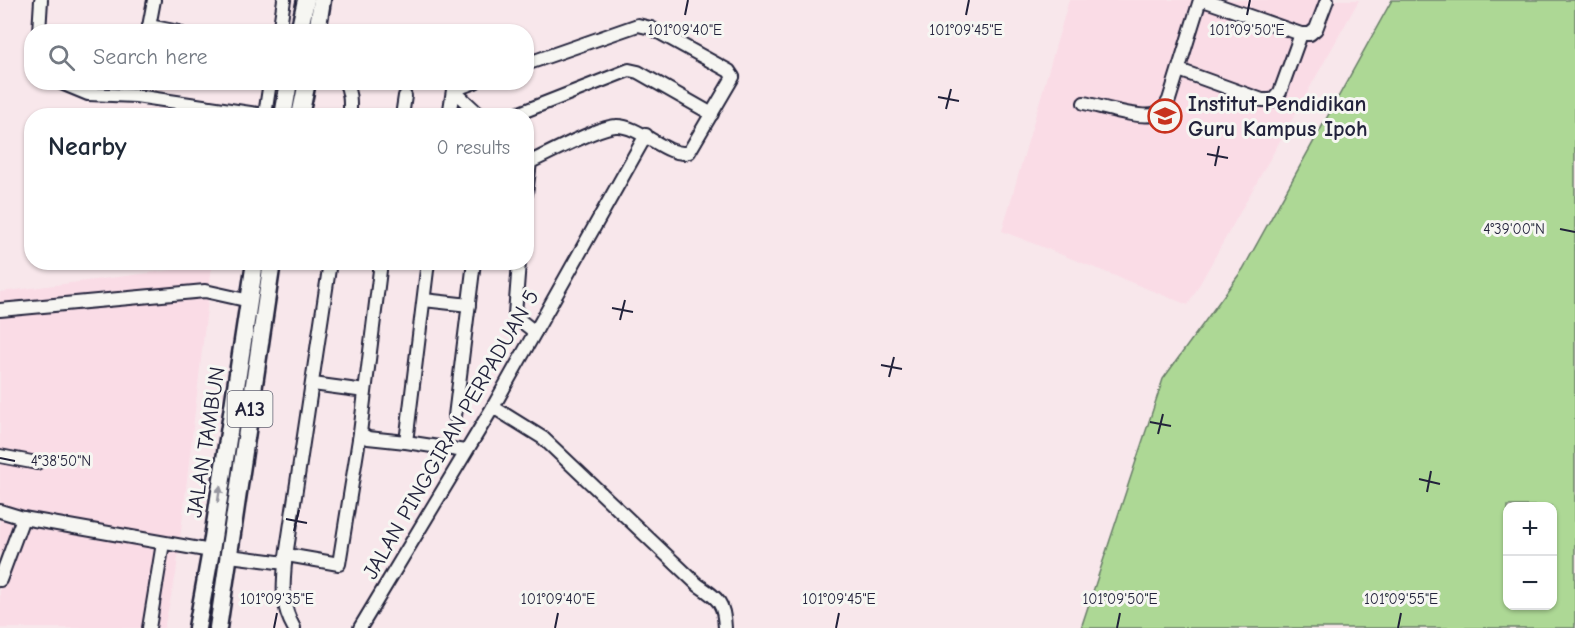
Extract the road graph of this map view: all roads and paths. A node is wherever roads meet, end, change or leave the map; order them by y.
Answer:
1 (41, 0) edge
2 (154, 0) edge
3 (284, 0) edge
4 (306, 0) edge
5 (322, 0) edge
6 (1202, 0) edge
7 (1327, 0) edge
8 (40, 24) edge
9 (150, 24) edge
10 (280, 24) edge
11 (301, 24) edge
12 (318, 24) edge
13 (1301, 34) junction
14 (534, 61) edge
15 (1179, 70) junction
16 (78, 90) edge
17 (137, 90) edge
18 (270, 90) edge
19 (287, 90) edge
20 (305, 90) edge
21 (349, 90) edge
22 (453, 90) joint
23 (136, 96) junction
24 (405, 96) dead end
25 (1083, 103) dead end
26 (219, 108) edge
27 (268, 108) edge
28 (284, 108) edge
29 (302, 108) edge
30 (350, 108) edge
31 (403, 108) edge
32 (450, 108) edge
33 (472, 108) edge
34 (532, 108) edge
35 (712, 114) junction
36 (646, 135) junction
37 (534, 158) edge
38 (254, 270) edge
39 (269, 270) edge
40 (270, 270) edge
41 (329, 270) edge
42 (380, 270) edge
43 (427, 270) edge
44 (473, 270) edge
45 (518, 270) edge
46 (424, 300) junction
47 (250, 301) junction
48 (469, 305) junction
49 (0, 310) edge
50 (535, 332) junction
51 (260, 345) junction
52 (313, 384) junction
53 (365, 391) junction
54 (493, 407) junction
55 (455, 416) dead end
56 (248, 423) junction
57 (360, 433) junction
58 (406, 442) junction
59 (465, 451) junction
60 (0, 456) edge
61 (37, 464) dead end
62 (0, 512) edge
63 (23, 518) junction
64 (163, 543) junction
65 (211, 551) junction
66 (230, 556) junction
67 (286, 559) junction
68 (0, 579) edge
69 (149, 628) edge
70 (198, 628) edge
71 (218, 628) edge
72 (294, 628) edge
73 (360, 628) edge
74 (725, 628) edge

1 - 8 street
2 - 9 street
3 - 10 street
4 - 11 main road
5 - 12 main road
6 - 13 street
6 - 15 street
7 - 13 street
13 - 15 street
14 - 35 street
15 - 25 street
16 - 23 street
17 - 23 street
18 - 27 street
19 - 28 main road
20 - 29 main road
21 - 30 street
22 - 32 street
22 - 33 street
23 - 26 street
24 - 31 street
34 - 35 street
35 - 36 street
36 - 37 street
36 - 50 street, JALAN PINGGIRAN PERPADUAN 5
38 - 47 main road, JALAN TAMBUN / A13
39 - 47 main road
40 - 51 main road, JALAN TAMBUN / A13
41 - 52 street
42 - 53 street
43 - 46 street
44 - 48 street
45 - 50 street
46 - 48 street
46 - 58 street
47 - 49 street
47 - 51 main road
65 -> 47 main road, JALAN TAMBUN / A13
48 - 55 street
50 - 54 street, JALAN PINGGIRAN PERPADUAN 5
51 - 56 main road, JALAN TAMBUN / A13
52 - 53 street
52 - 67 street
53 - 57 street
54 - 59 street, JALAN PINGGIRAN PERPADUAN 5
54 - 74 street
56 - 65 main road
56 - 66 main road, JALAN TAMBUN / A13
57 - 58 street
57 - 67 street
58 - 59 street
59 - 73 street, JALAN PINGGIRAN PERPADUAN 5
60 - 61 street
62 - 63 street
63 - 64 street
63 - 68 street
64 - 65 street
64 - 69 street
65 - 70 main road, JALAN TAMBUN / A13
66 - 67 street
66 - 70 main road
66 - 71 main road, JALAN TAMBUN / A13
67 - 72 street

